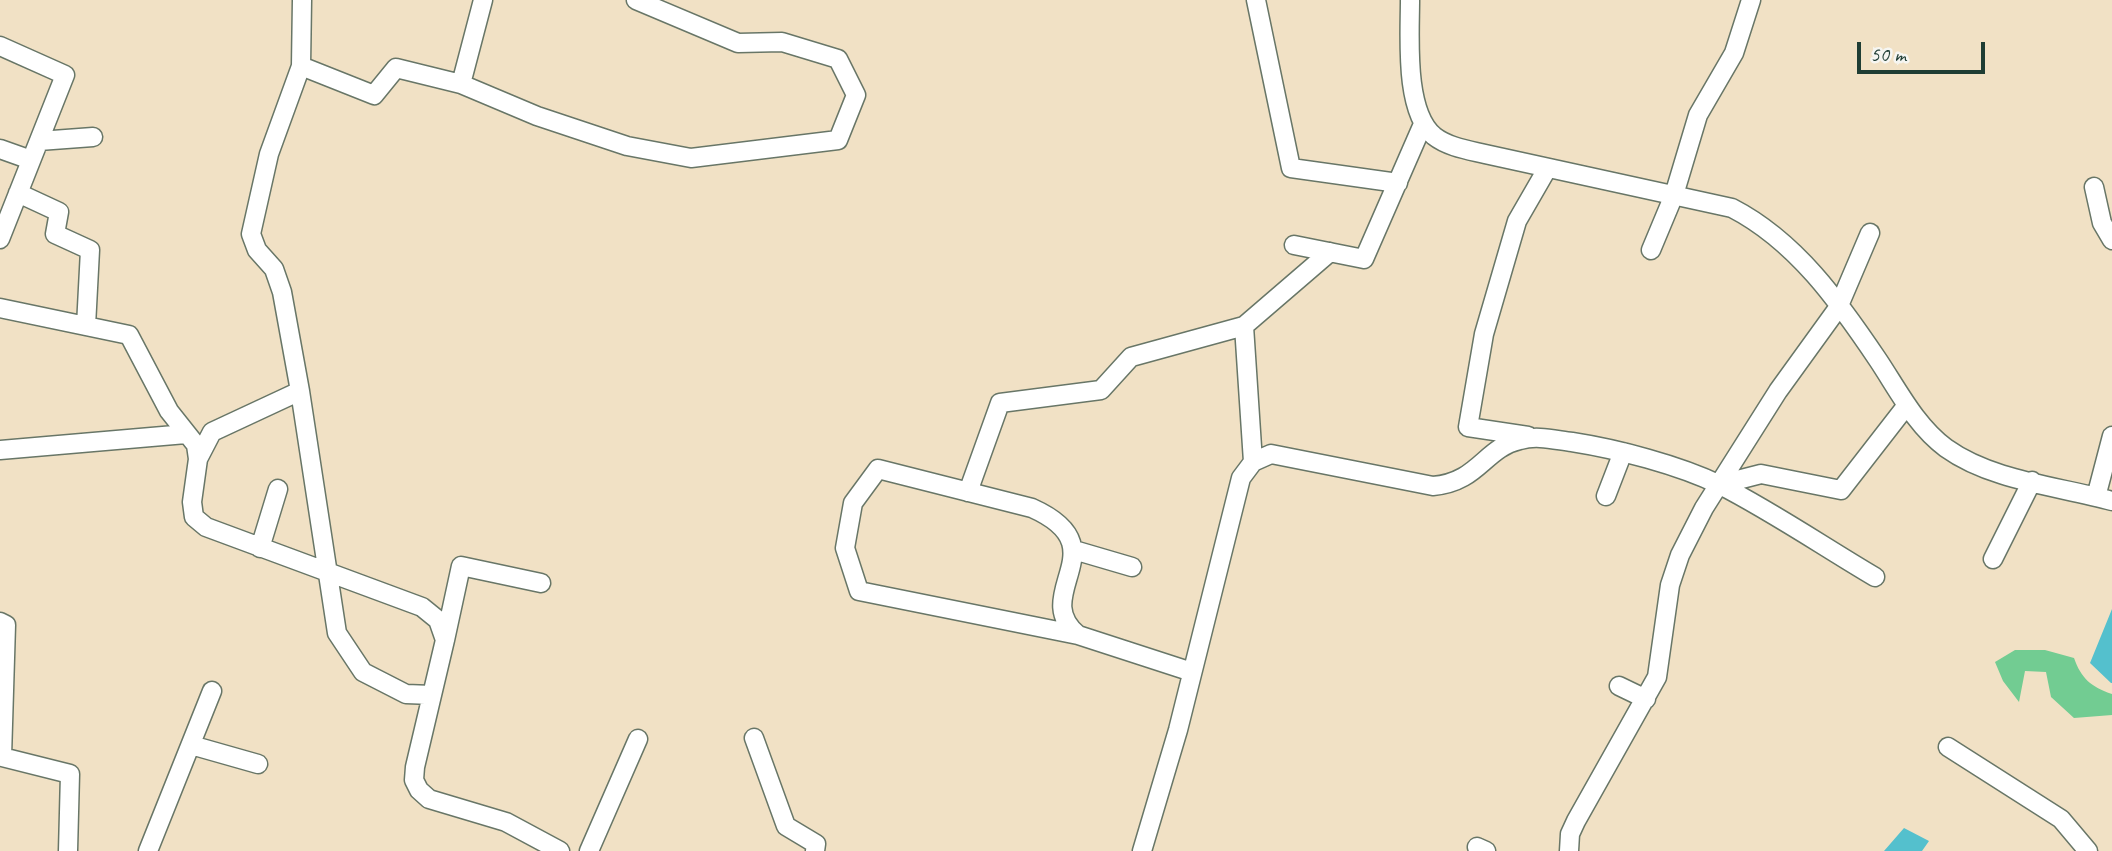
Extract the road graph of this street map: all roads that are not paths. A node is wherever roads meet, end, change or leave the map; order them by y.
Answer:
1 (483, 0) edge
2 (636, 0) edge
3 (1256, 0) edge
4 (1410, 0) edge
5 (1751, 0) edge
6 (296, 4) edge
7 (0, 46) edge
8 (301, 66) junction
9 (461, 84) junction
10 (1423, 124) junction
11 (93, 137) dead end
12 (39, 141) junction
13 (0, 149) edge
14 (31, 160) junction
15 (1547, 169) junction
16 (1398, 183) junction
17 (2094, 187) dead end
18 (18, 193) junction
19 (1674, 195) junction
20 (1870, 233) dead end
21 (0, 239) edge
22 (2112, 240) edge
23 (1294, 245) dead end
24 (1651, 250) dead end
25 (1330, 252) junction
26 (0, 308) edge
27 (1838, 308) junction
28 (86, 326) junction
29 (1244, 326) junction
30 (300, 391) junction
31 (1907, 405) junction
32 (186, 434) junction
33 (2112, 436) edge
34 (1539, 438) junction
35 (0, 450) edge
36 (1623, 452) junction
37 (198, 459) junction
38 (1253, 462) junction
39 (2032, 481) junction
40 (1718, 485) junction
41 (278, 489) dead end
42 (968, 492) junction
43 (1606, 496) dead end
44 (2104, 499) edge
45 (260, 548) junction
46 (1074, 550) junction
47 (1993, 559) dead end
48 (1132, 567) dead end
49 (328, 575) junction
50 (1875, 577) dead end
51 (541, 583) dead end
52 (0, 622) edge
53 (1078, 635) junction
54 (445, 640) junction
55 (1192, 672) junction
56 (1619, 686) dead end
57 (212, 691) dead end
58 (432, 695) junction
59 (1646, 699) junction
60 (754, 738) dead end
61 (638, 739) dead end
62 (191, 745) junction
63 (1948, 747) dead end
64 (258, 764) dead end
65 (68, 851) edge
66 (148, 851) edge
67 (559, 851) edge
68 (589, 851) edge
69 (814, 851) edge
70 (1142, 851) edge
71 (1569, 851) edge
72 (2088, 851) edge

1 - 9 street
2 - 9 street
3 - 16 street
4 - 10 street
5 - 19 street
6 - 8 street
7 - 12 street
8 - 9 street
8 - 30 street
10 - 15 street
10 - 16 street
11 - 12 street
12 - 14 street
13 - 14 street
14 - 18 street
15 - 19 street
15 - 34 street
16 - 25 street
17 - 22 street
18 - 21 street
18 - 28 street
19 - 24 street
19 - 27 street
20 - 27 street
23 - 25 street
25 - 29 street
26 - 28 street
27 - 31 street
27 - 40 street
28 - 32 street
29 - 38 street
29 - 42 street
30 - 37 street
30 - 49 street
31 - 39 street
31 - 40 street
32 - 35 street
32 - 37 street
33 - 44 street
34 - 36 street
34 - 38 street
36 - 40 street
36 - 43 street
37 - 45 street
38 - 55 street
39 - 44 street
39 - 47 street
40 - 50 street
40 - 59 street
41 - 45 street
42 - 46 street
42 - 53 street
45 - 49 street
46 - 48 street
46 - 53 street
49 - 54 street
49 - 58 street
51 - 54 street
52 - 65 street
53 - 55 street
54 - 58 street
55 - 70 street
56 - 59 street
57 - 62 street
58 - 67 street
59 - 71 street
60 - 69 street
61 - 68 street
62 - 64 street
62 - 66 street
63 - 72 street

